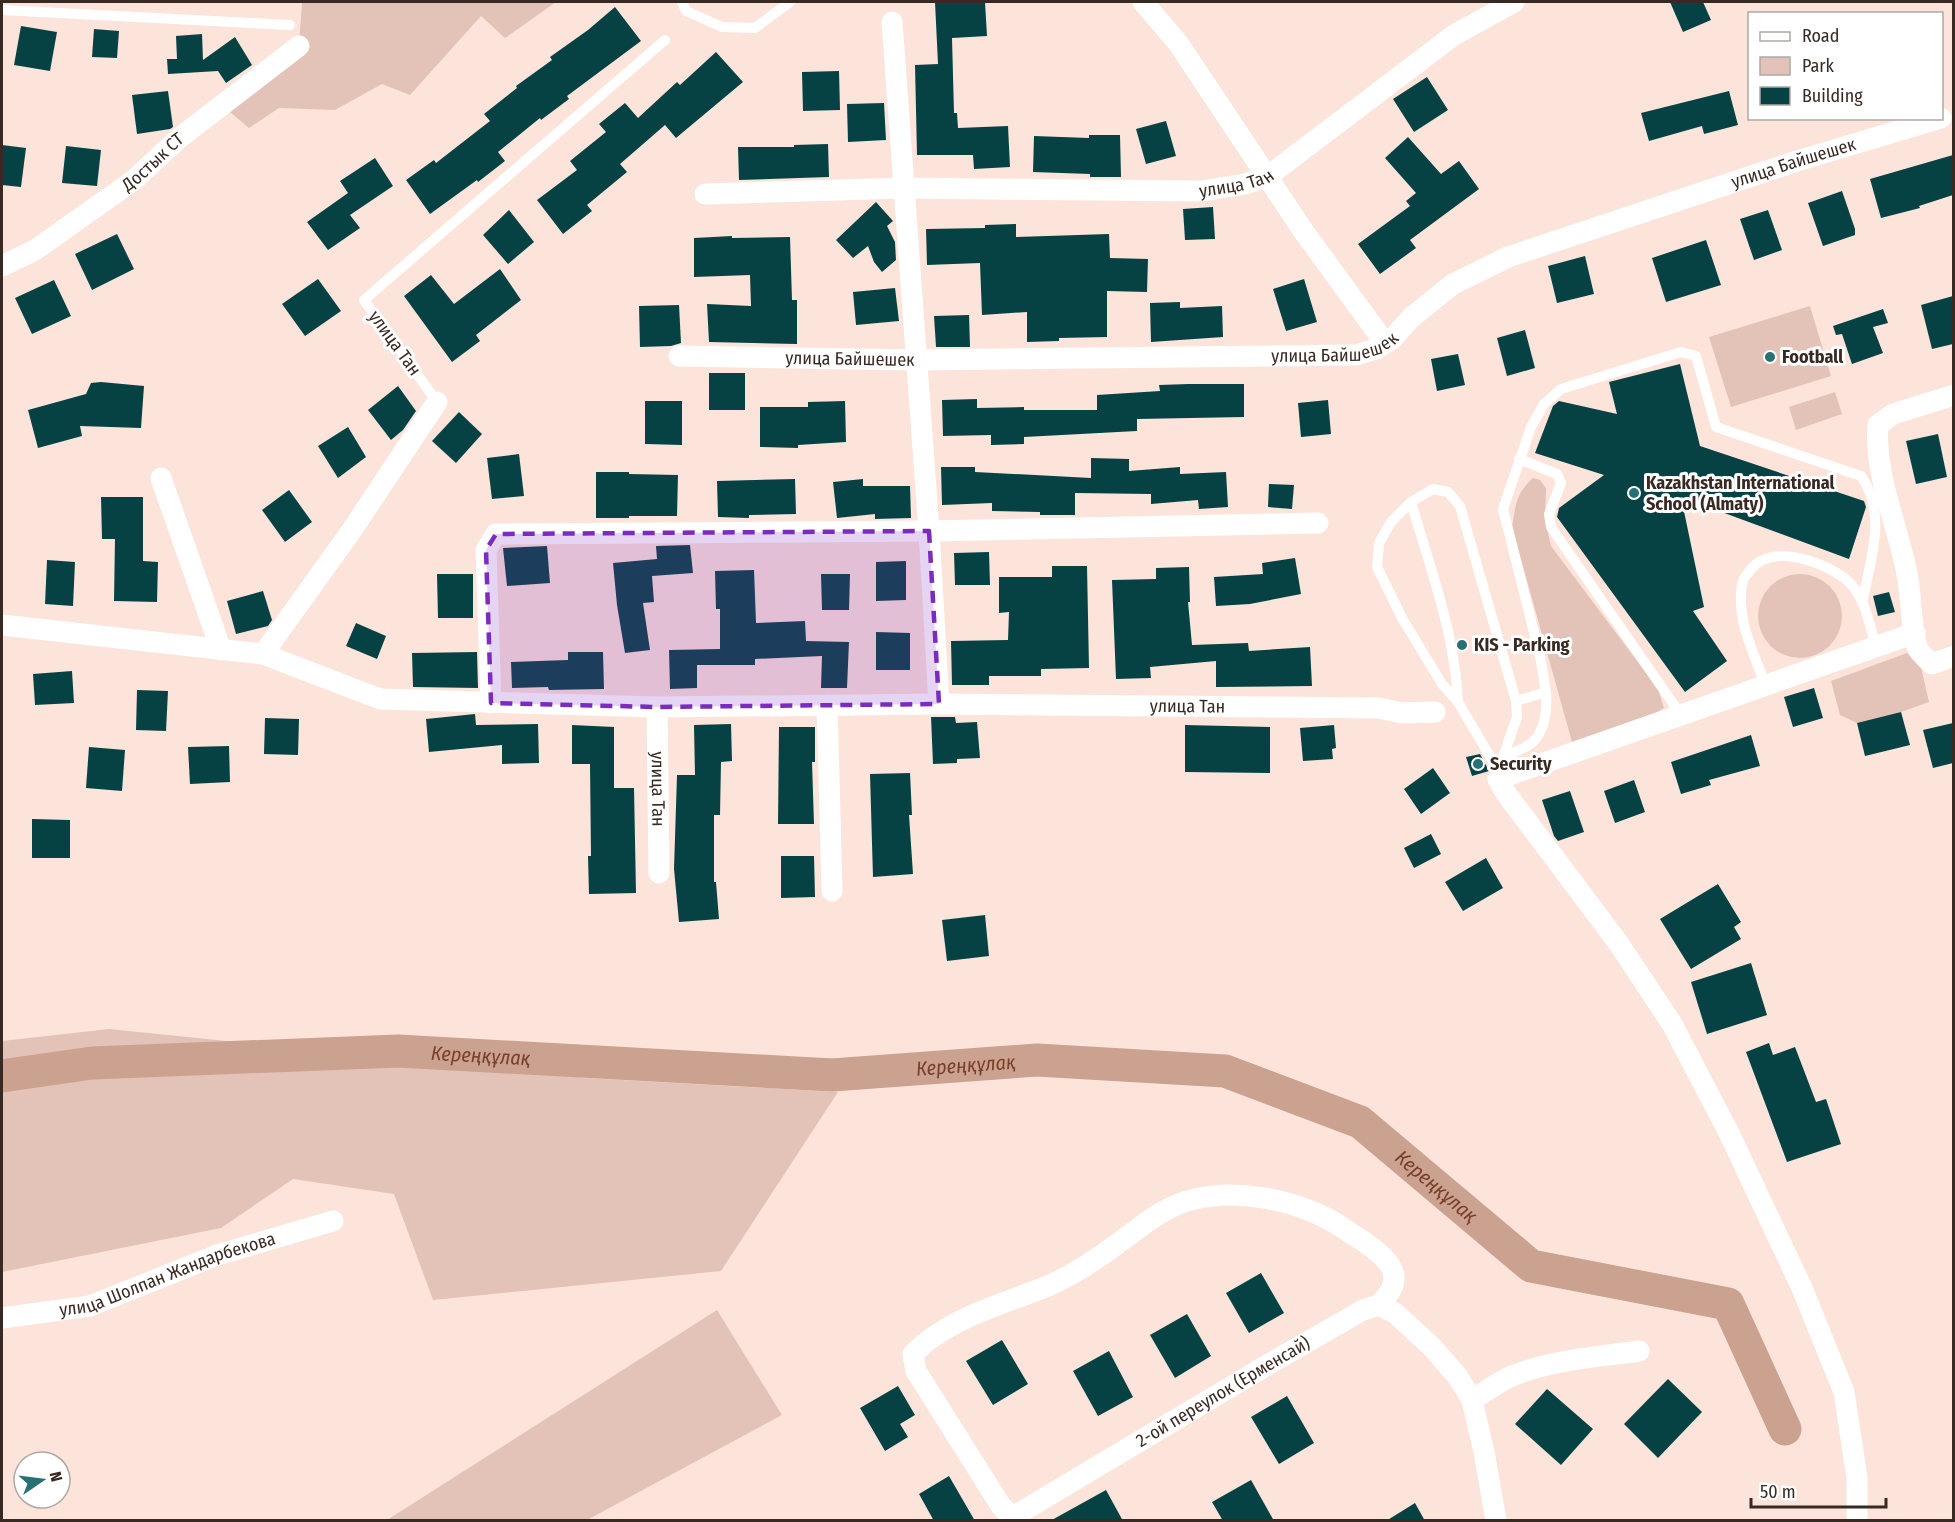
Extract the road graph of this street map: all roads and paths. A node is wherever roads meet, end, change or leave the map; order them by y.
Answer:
1 (682, 2) edge
2 (790, 2) edge
3 (1143, 2) edge
4 (1514, 2) edge
5 (2, 10) edge
6 (892, 22) dead end
7 (290, 25) dead end
8 (665, 40) dead end
9 (298, 46) dead end
10 (1934, 120) edge
11 (1267, 177) junction
12 (903, 188) junction
13 (705, 194) dead end
14 (2, 266) edge
15 (1385, 343) junction
16 (679, 356) dead end
17 (917, 360) junction
18 (1953, 395) edge
19 (437, 402) joint
20 (1520, 459) junction
21 (161, 478) dead end
22 (1411, 502) junction
23 (1318, 523) dead end
24 (929, 531) junction
25 (1862, 603) junction
26 (2, 625) edge
27 (1915, 633) junction
28 (1876, 646) junction
29 (221, 650) junction
30 (263, 654) junction
31 (1953, 656) edge
32 (1765, 685) junction
33 (1546, 692) junction
34 (1516, 701) junction
35 (490, 703) junction
36 (939, 704) junction
37 (827, 705) junction
38 (657, 707) junction
39 (1450, 708) junction
40 (1680, 715) junction
41 (1499, 767) junction
42 (659, 873) dead end
43 (832, 891) dead end
44 (333, 1221) dead end
45 (1379, 1305) junction
46 (2, 1318) edge
47 (1639, 1351) dead end
48 (1472, 1400) junction
49 (1496, 1521) edge
50 (1857, 1521) edge

1 - 2 lane
3 - 11 street
4 - 11 street, улица Тан
5 - 7 lane
6 - 12 street
8 - 19 lane, улица Тан
9 - 14 street, Достык СТ
10 - 15 street, улица Байшешек
11 - 12 street, улица Тан
11 - 15 street
12 - 13 street, улица Тан
12 - 17 street
15 - 17 street, улица Байшешек
16 - 17 street, улица Байшешек
17 - 24 street
18 - 27 street
19 - 30 street, улица Тан
20 - 25 lane
20 - 33 lane
20 - 40 lane
21 - 29 street
22 - 34 lane
22 - 39 lane
22 - 39 lane
23 - 24 street
24 - 35 street
24 - 36 street
25 - 28 lane
25 - 32 lane
26 - 29 street, улица Тан
27 - 28 street
27 - 31 street
28 - 32 street
29 - 30 street, улица Тан
30 - 35 street, улица Тан
32 - 40 street
33 - 34 lane
33 - 41 lane
34 - 41 lane
35 - 38 street, улица Тан
36 - 37 street, улица Тан
36 - 39 street, улица Тан
37 - 38 street, улица Тан
37 - 43 street
38 - 42 street, улица Тан
39 - 41 lane
40 - 41 street
41 - 50 street
44 - 46 street, улица Шолпан Жандарбекова
45 - 45 street, 2-ой переулок (Ерменсай)
45 - 48 street
47 - 48 street
48 - 49 street

